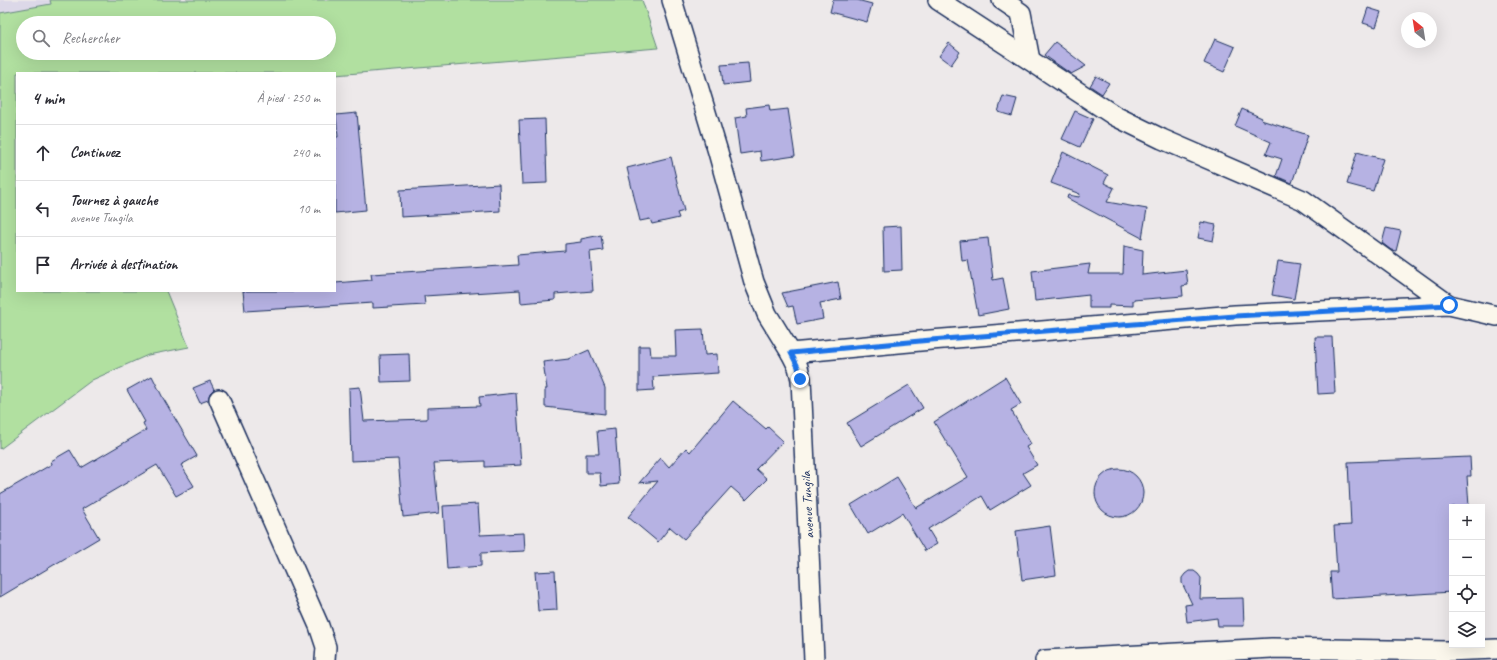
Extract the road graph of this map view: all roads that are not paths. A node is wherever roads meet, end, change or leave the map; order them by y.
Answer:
1 (672, 0) edge
2 (938, 0) edge
3 (1002, 0) edge
4 (1030, 60) junction
5 (1449, 305) junction
6 (1497, 316) edge
7 (791, 353) junction
8 (219, 399) dead end
9 (1497, 649) edge
10 (1446, 656) edge
11 (325, 660) edge
12 (814, 660) edge
13 (1045, 660) edge

1 - 7 street, avenue Tungila
2 - 4 street
3 - 4 street
4 - 5 street
5 - 6 street
5 - 7 street
7 - 12 street, avenue Tungila
8 - 11 street
9 - 10 street
10 - 13 street

